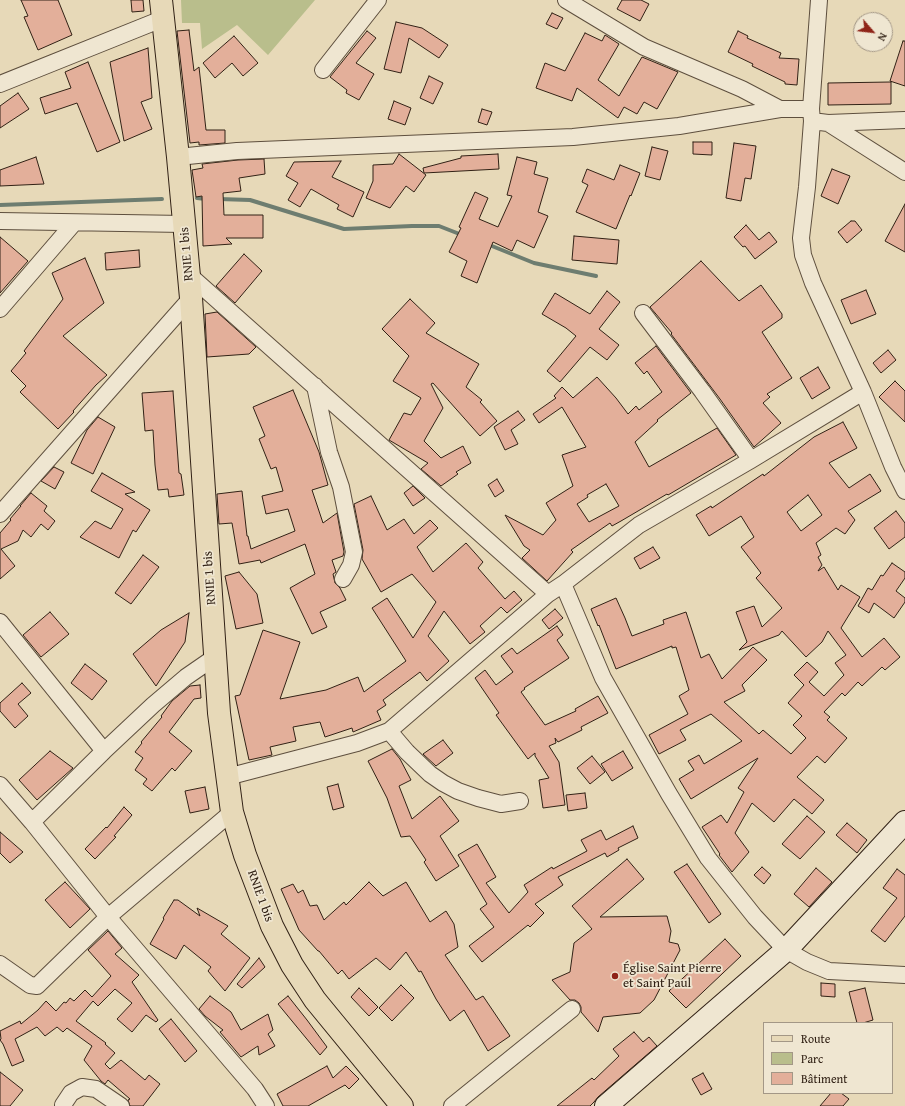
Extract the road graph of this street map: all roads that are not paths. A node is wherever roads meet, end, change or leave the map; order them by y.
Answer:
1 (378, 0) edge
2 (566, 0) edge
3 (819, 0) edge
4 (162, 9) edge
5 (323, 70) dead end
6 (0, 84) edge
7 (780, 109) junction
8 (811, 115) junction
9 (905, 120) edge
10 (828, 122) junction
11 (178, 157) junction
12 (905, 172) edge
13 (0, 220) edge
14 (74, 222) junction
15 (184, 224) junction
16 (188, 274) junction
17 (191, 298) junction
18 (0, 309) edge
19 (644, 313) dead end
20 (315, 386) junction
21 (863, 392) junction
22 (751, 460) junction
23 (905, 491) edge
24 (0, 514) edge
25 (343, 579) dead end
26 (563, 584) junction
27 (548, 594) junction
28 (0, 622) edge
29 (215, 657) junction
30 (389, 731) junction
31 (104, 751) junction
32 (227, 777) junction
33 (0, 785) edge
34 (520, 801) dead end
35 (232, 812) junction
36 (32, 822) junction
37 (905, 822) edge
38 (108, 917) junction
39 (786, 950) junction
40 (0, 964) edge
41 (905, 975) edge
42 (572, 1009) dead end
43 (63, 1105) edge
44 (121, 1106) edge
45 (266, 1106) edge
46 (402, 1106) edge
47 (452, 1106) edge
48 (606, 1106) edge

1 - 5 street
2 - 7 street
3 - 8 street
4 - 6 street
4 - 11 main road, RNIE 1 bis
7 - 8 street
7 - 11 street
8 - 10 street
8 - 21 street
9 - 10 street
10 - 12 street
11 - 15 main road, RNIE 1 bis
13 - 14 street
14 - 15 street
14 - 18 street
15 - 16 main road, RNIE 1 bis
16 - 17 main road, RNIE 1 bis
16 - 20 street
17 - 24 street
17 - 29 main road, RNIE 1 bis
19 - 22 street
20 - 25 street
20 - 27 street
21 - 22 street
21 - 23 street
22 - 26 street
26 - 27 street
26 - 39 street
27 - 30 street
28 - 31 street
29 - 31 street
29 - 32 main road, RNIE 1 bis
30 - 32 street
30 - 34 street
31 - 36 street
32 - 35 main road, RNIE 1 bis
33 - 36 street
35 - 38 street
35 - 46 main road, RNIE 1 bis
36 - 38 street
37 - 39 street
38 - 40 street
38 - 45 street
39 - 41 street
39 - 48 street
42 - 47 street
43 - 44 street

